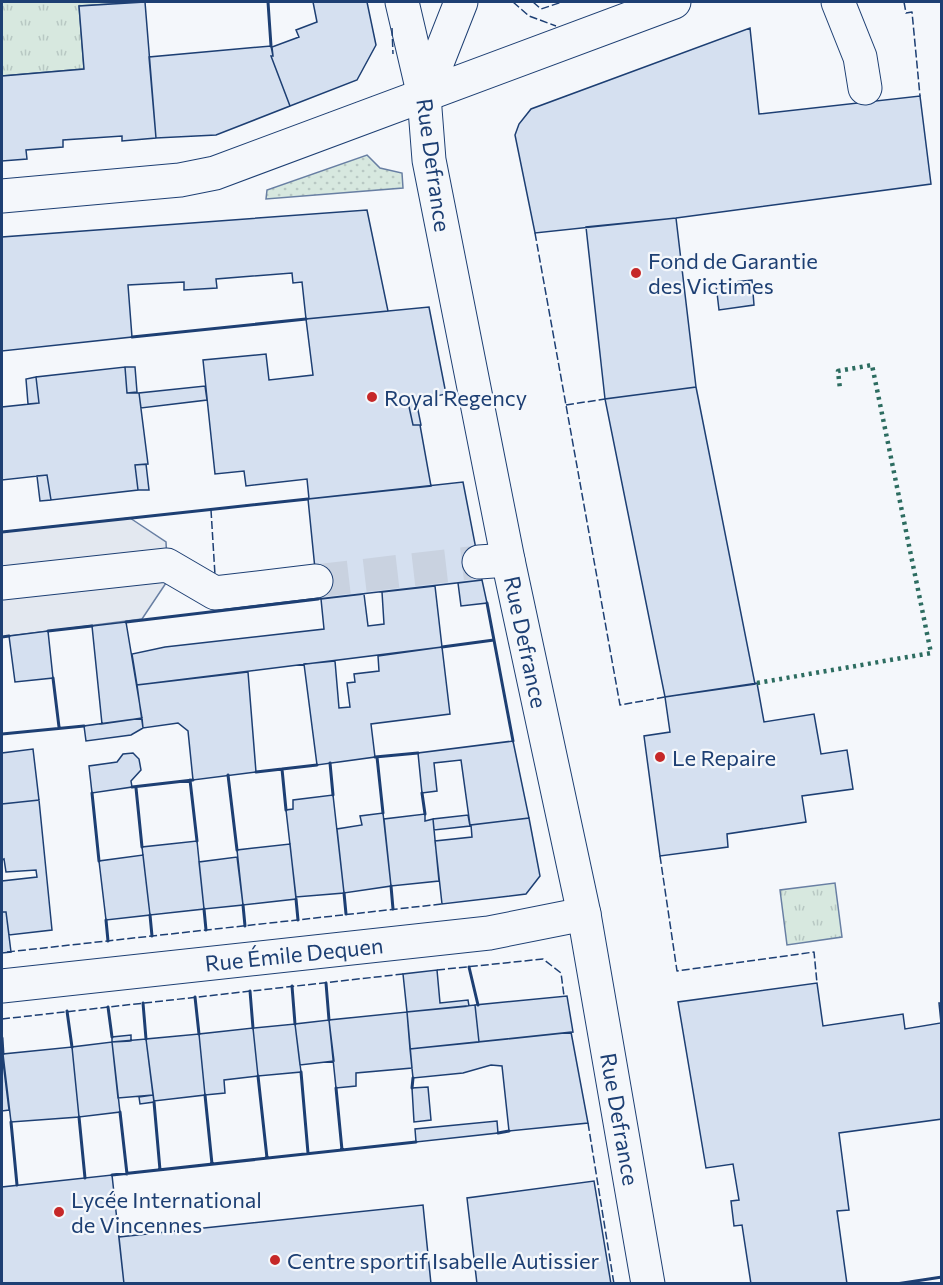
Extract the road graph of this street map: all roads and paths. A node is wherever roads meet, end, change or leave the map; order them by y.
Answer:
1 (402, 2) edge
2 (461, 2) edge
3 (674, 2) edge
4 (838, 2) edge
5 (865, 88) dead end
6 (424, 96) junction
7 (2, 196) edge
8 (316, 581) tunnel mouth
9 (2, 583) edge
10 (584, 914) junction
11 (2, 986) edge
12 (648, 1284) edge

1 - 6 street, Rue Defrance
2 - 6 street
3 - 6 street
4 - 5 street
6 - 7 street
6 - 10 street, Rue Defrance
8 - 9 street
10 - 11 street, Rue Émile Dequen
10 - 12 street, Rue Defrance

